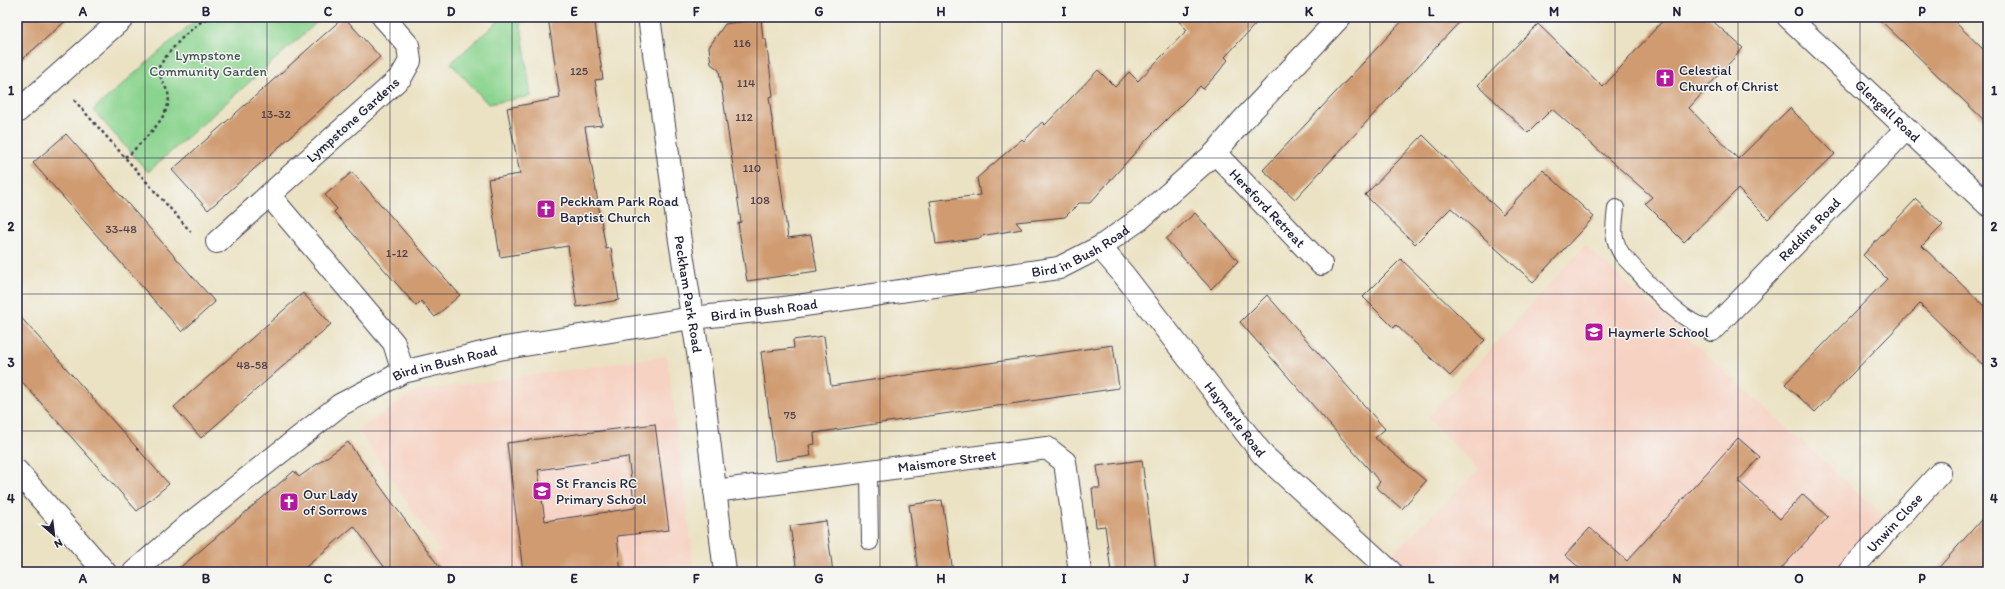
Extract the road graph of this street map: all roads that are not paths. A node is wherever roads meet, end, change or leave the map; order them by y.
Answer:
1 (124, 17) edge
2 (383, 17) edge
3 (649, 17) edge
4 (1788, 17) edge
5 (1336, 18) edge
6 (17, 112) edge
7 (1906, 129) junction
8 (1215, 153) junction
9 (269, 195) junction
10 (1988, 205) edge
11 (1616, 208) dead end
12 (217, 242) road end
13 (1100, 247) junction
14 (1321, 264) dead end
15 (692, 318) junction
16 (1712, 330) joint
17 (403, 372) junction
18 (17, 471) edge
19 (869, 472) junction
20 (1940, 473) dead end
21 (715, 491) junction
22 (870, 542) dead end
23 (105, 572) edge
24 (134, 572) edge
25 (726, 572) edge
26 (1080, 572) edge
27 (1391, 572) edge
28 (1849, 572) edge

1 - 6 street
2 - 9 street, Lympstone Gardens
3 - 15 street, Peckham Park Road
4 - 7 street, Glengall Road
5 - 8 street, Bird in Bush Road
7 - 10 street, Glengall Road
7 - 16 street, Reddins Road
8 - 13 street, Bird in Bush Road
8 - 14 street, Hereford Retreat
9 - 12 street, Lympstone Gardens
9 - 17 street
11 - 16 lane
13 - 15 street, Bird in Bush Road
13 - 27 street, Haymerle Road
15 - 17 street, Bird in Bush Road
15 - 21 street, Peckham Park Road
17 - 24 street, Bird in Bush Road
18 - 23 street
19 - 21 street, Maismore Street
19 - 22 lane
19 - 26 street, Maismore Street
20 - 28 street, Unwin Close
21 - 25 street, Peckham Park Road

